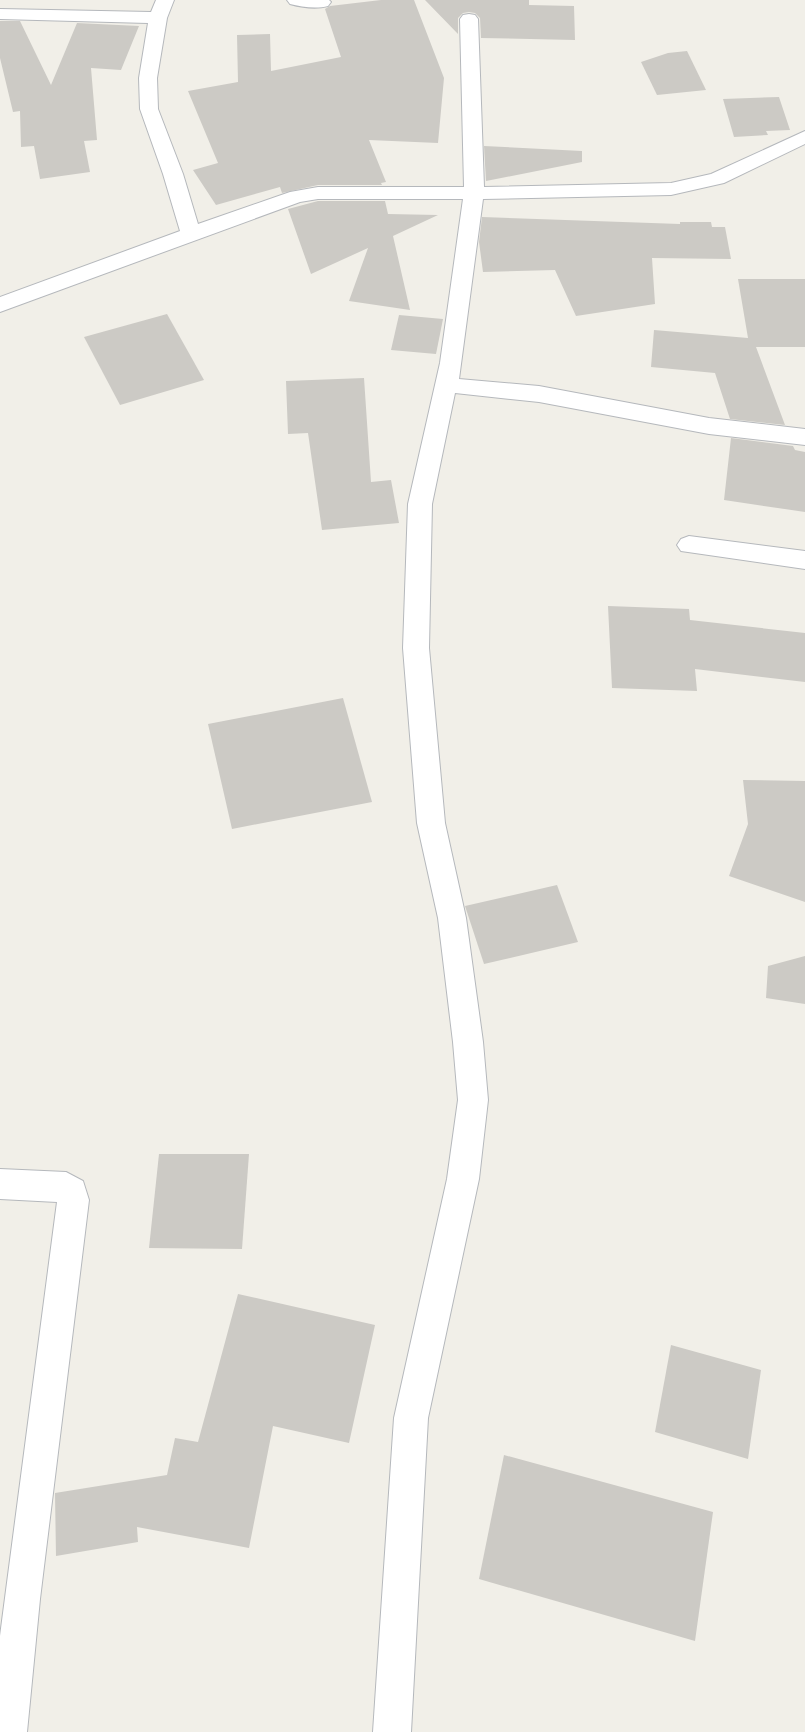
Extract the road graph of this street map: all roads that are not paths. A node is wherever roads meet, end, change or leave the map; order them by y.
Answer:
1 (165, 0) edge
2 (296, 0) edge
3 (322, 2) dead end
4 (0, 14) edge
5 (158, 18) junction
6 (469, 19) dead end
7 (805, 137) edge
8 (474, 194) junction
9 (191, 233) junction
10 (0, 305) edge
11 (446, 385) junction
12 (805, 437) edge
13 (688, 545) dead end
14 (805, 560) edge
15 (0, 1184) edge
16 (8, 1732) edge
17 (392, 1732) edge

1 - 5 street
2 - 3 street
4 - 5 street
5 - 9 street
6 - 8 street
7 - 8 street
8 - 9 street
8 - 11 street
9 - 10 street
11 - 12 street
11 - 17 street
13 - 14 street
15 - 16 street

